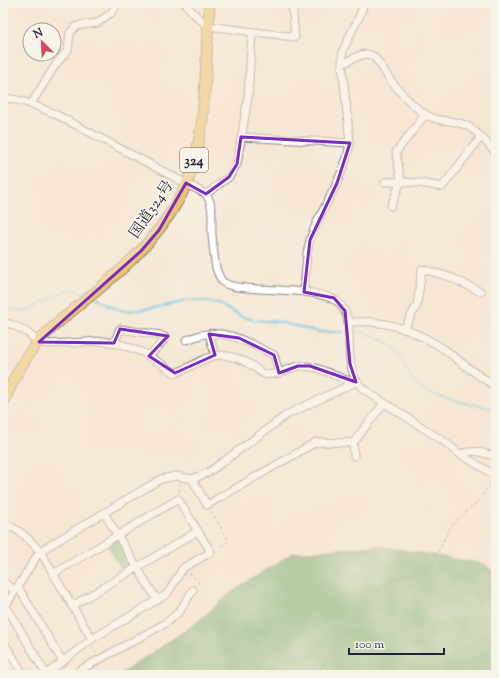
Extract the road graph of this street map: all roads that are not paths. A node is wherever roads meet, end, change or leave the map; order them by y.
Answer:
1 (118, 3) edge
2 (185, 3) edge
3 (210, 3) edge
4 (292, 3) edge
5 (364, 3) edge
6 (208, 26) junction
7 (252, 32) junction
8 (342, 64) junction
9 (3, 98) edge
10 (31, 104) junction
11 (426, 114) junction
12 (241, 137) junction
13 (481, 137) junction
14 (350, 143) junction
15 (496, 153) edge
16 (400, 181) junction
17 (385, 182) dead end
18 (186, 183) junction
19 (206, 194) junction
20 (391, 206) dead end
21 (304, 292) junction
22 (481, 292) dead end
23 (3, 322) edge
24 (348, 322) junction
25 (404, 329) junction
26 (209, 334) junction
27 (186, 340) dead end
28 (39, 342) junction
29 (114, 343) junction
30 (215, 355) junction
31 (149, 356) junction
32 (279, 373) junction
33 (356, 382) junction
34 (496, 386) edge
35 (384, 403) junction
36 (3, 404) edge
37 (353, 443) junction
38 (460, 454) junction
39 (354, 456) dead end
40 (496, 457) edge
41 (496, 476) edge
42 (192, 479) junction
43 (104, 513) junction
44 (3, 523) edge
45 (198, 531) junction
46 (118, 535) junction
47 (40, 551) junction
48 (137, 567) junction
49 (53, 574) junction
50 (3, 582) edge
51 (16, 589) junction
52 (193, 590) dead end
53 (157, 600) junction
54 (72, 606) junction
55 (4, 608) edge
56 (3, 641) edge
57 (90, 641) junction
58 (63, 662) junction
59 (24, 675) edge
60 (46, 675) edge
61 (74, 675) edge

1 - 10 street
2 - 6 street
3 - 6 highway, 国道324号 / 324
4 - 7 street
5 - 8 street
6 - 7 street
6 - 18 highway, 国道324号 / 324
7 - 12 street
8 - 11 street
8 - 14 street
9 - 10 street
10 - 18 street
11 - 13 street
11 - 16 street
12 - 14 street
12 - 19 street
13 - 15 street
13 - 16 street
14 - 21 street
16 - 17 street
16 - 20 street
18 - 19 street
18 - 28 highway, 国道324号 / 324
19 - 21 street
21 - 24 street
22 - 25 street
23 - 28 street
24 - 25 street
24 - 33 street
25 - 34 street
26 - 27 street
26 - 30 street
26 - 32 street
28 - 29 street
28 - 36 highway, 国道324号 / 324
29 - 31 street
29 - 31 street
30 - 31 street
30 - 32 street
32 - 33 street
33 - 35 street
33 - 42 street
35 - 37 street
35 - 38 street
37 - 39 street
37 - 42 street
38 - 40 street
38 - 41 street
42 - 43 street
43 - 46 street
43 - 47 street
44 - 47 street
45 - 46 street
45 - 48 street
45 - 53 street
46 - 48 street
46 - 49 street
47 - 49 street
47 - 51 street
48 - 53 street
48 - 54 street
49 - 54 street
50 - 51 street
51 - 55 street
51 - 58 street
52 - 61 street
53 - 57 street
54 - 57 street
55 - 60 street
56 - 59 street
57 - 58 street
58 - 60 street

